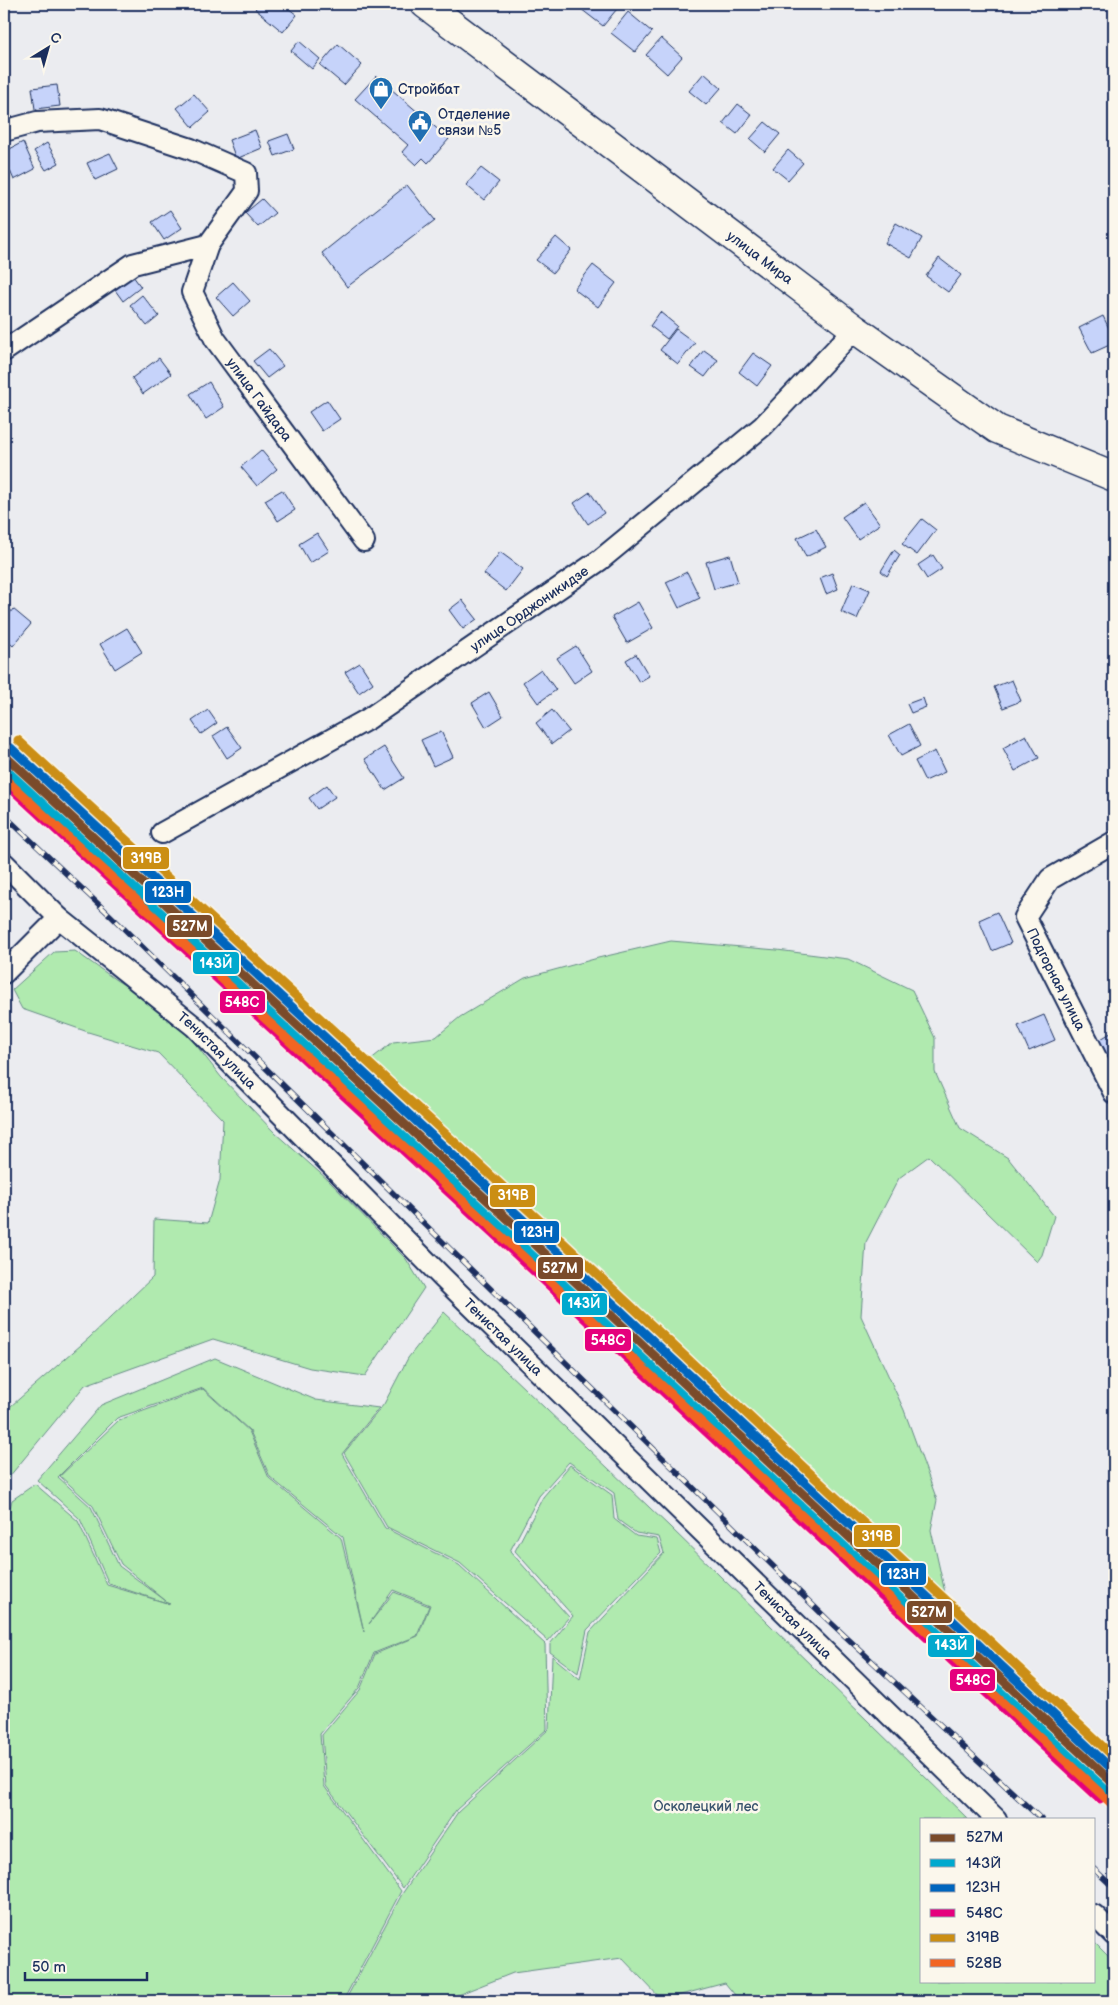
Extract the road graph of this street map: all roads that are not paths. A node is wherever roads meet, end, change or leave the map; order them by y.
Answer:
1 (425, 4) edge
2 (4, 131) edge
3 (208, 245) junction
4 (855, 329) junction
5 (4, 351) edge
6 (1114, 477) edge
7 (364, 541) dead end
8 (162, 833) dead end
9 (1114, 842) edge
10 (4, 862) edge
11 (59, 918) junction
12 (4, 973) edge
13 (1114, 1093) edge
14 (995, 1818) edge
15 (1096, 1917) edge
16 (1114, 1935) edge

1 - 4 main road, улица Мира
2 - 3 street, улица Гайдара
3 - 5 street
3 - 7 street, улица Гайдара
4 - 6 main road, улица Мира
4 - 8 street, улица Орджоникидзе
9 - 13 street, Подгорная улица
10 - 11 street, Тенистая улица
11 - 12 street
11 - 14 street, Тенистая улица
15 - 16 street

